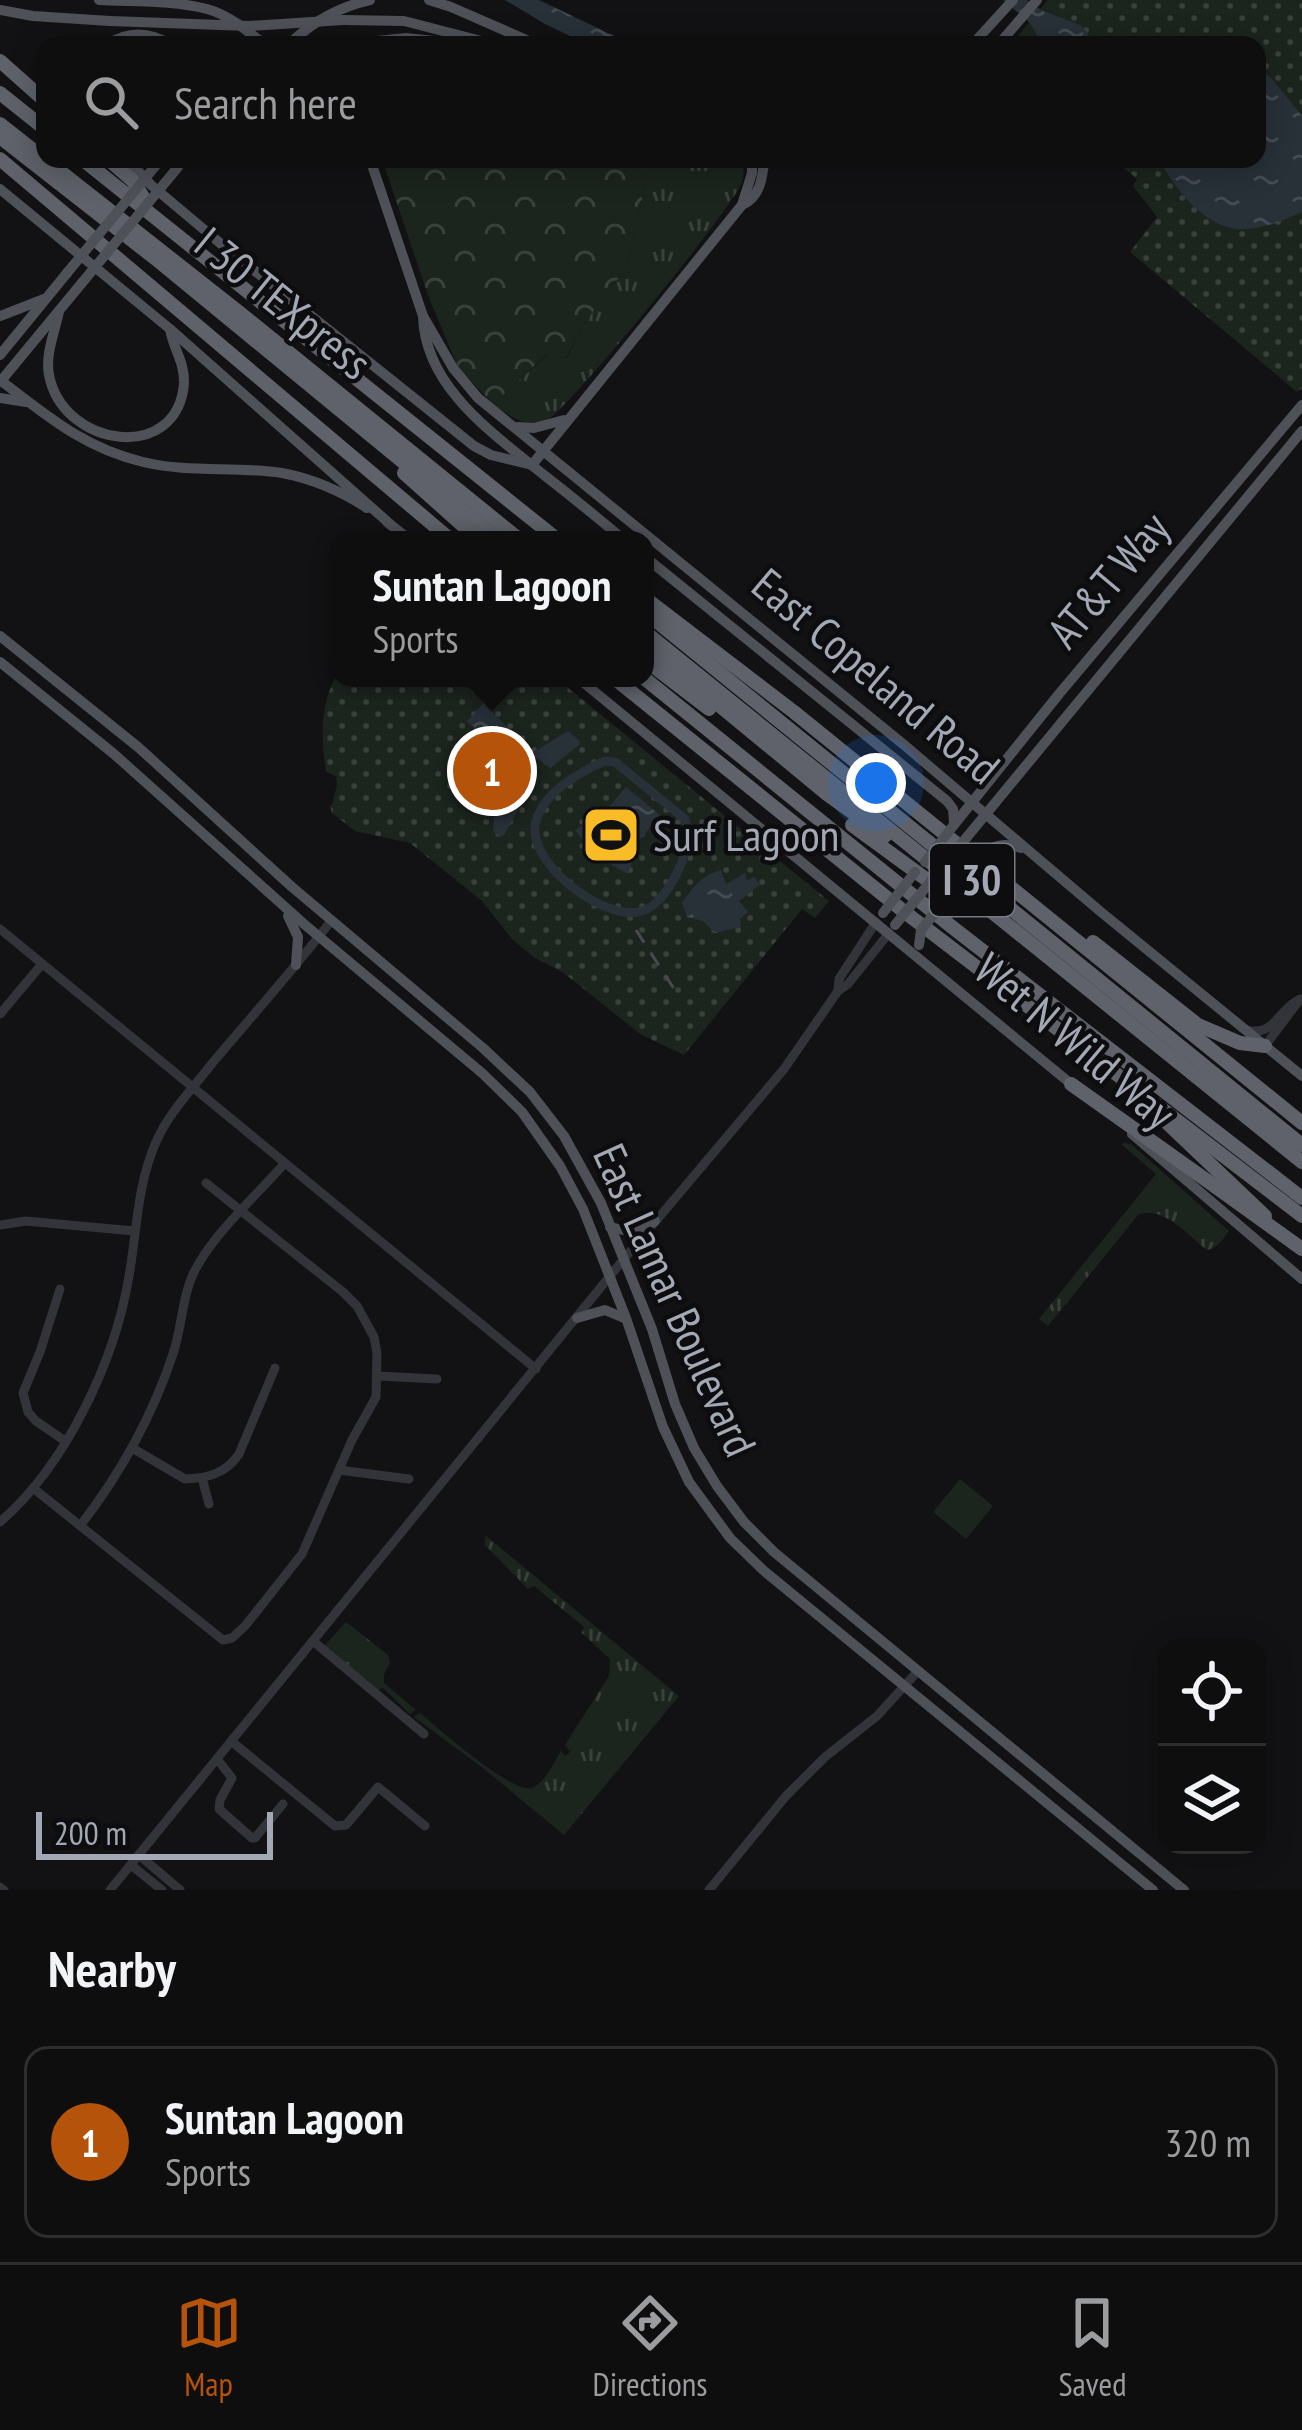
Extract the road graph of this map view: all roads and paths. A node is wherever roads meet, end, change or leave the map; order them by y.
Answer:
1 (99, 0) edge
2 (370, 0) edge
3 (429, 0) edge
4 (1013, 0) edge
5 (1037, 0) edge
6 (0, 10) edge
7 (252, 36) edge
8 (298, 36) edge
9 (462, 36) edge
10 (518, 36) edge
11 (981, 36) edge
12 (1006, 36) edge
13 (0, 61) edge
14 (0, 92) edge
15 (36, 93) edge
16 (0, 112) edge
17 (36, 122) edge
18 (0, 124) edge
19 (0, 137) edge
20 (36, 141) edge
21 (36, 152) edge
22 (0, 159) edge
23 (36, 165) edge
24 (40, 168) edge
25 (56, 168) edge
26 (69, 168) edge
27 (93, 168) edge
28 (118, 168) edge
29 (136, 168) edge
30 (146, 168) edge
31 (154, 168) edge
32 (177, 168) edge
33 (373, 168) edge
34 (751, 168) edge
35 (763, 168) edge
36 (0, 169) edge
37 (38, 190) junction
38 (0, 194) edge
39 (742, 205) junction
40 (113, 217) junction
41 (155, 217) junction
42 (47, 298) junction
43 (58, 311) junction
44 (0, 316) edge
45 (423, 316) junction
46 (170, 329) junction
47 (0, 356) edge
48 (0, 381) edge
49 (0, 398) edge
50 (28, 402) junction
51 (1302, 405) edge
52 (567, 419) junction
53 (359, 426) junction
54 (514, 427) junction
55 (1302, 431) edge
56 (542, 451) junction
57 (532, 465) junction
58 (390, 524) junction
59 (399, 531) edge
60 (440, 531) edge
61 (469, 531) edge
62 (487, 531) edge
63 (509, 531) edge
64 (520, 531) edge
65 (547, 531) edge
66 (613, 531) edge
67 (641, 531) edge
68 (654, 542) edge
69 (654, 564) edge
70 (654, 605) edge
71 (654, 619) edge
72 (0, 636) edge
73 (654, 639) edge
74 (654, 652) edge
75 (0, 662) edge
76 (654, 667) edge
77 (654, 686) edge
78 (589, 687) edge
79 (625, 687) edge
80 (864, 712) junction
81 (853, 726) junction
82 (824, 797) junction
83 (970, 802) junction
84 (985, 814) junction
85 (953, 826) junction
86 (1034, 856) junction
87 (920, 867) junction
88 (934, 877) junction
89 (275, 899) junction
90 (1033, 904) junction
91 (879, 918) junction
92 (331, 922) junction
93 (892, 928) junction
94 (0, 929) edge
95 (319, 937) junction
96 (42, 964) junction
97 (296, 965) junction
98 (940, 976) junction
99 (838, 991) junction
100 (1301, 998) edge
101 (0, 1014) edge
102 (1244, 1029) junction
103 (1265, 1046) junction
104 (508, 1070) junction
105 (1302, 1076) edge
106 (495, 1084) junction
107 (1071, 1084) junction
108 (193, 1088) junction
109 (1145, 1098) junction
110 (1302, 1123) edge
111 (1302, 1145) edge
112 (1302, 1162) edge
113 (284, 1164) junction
114 (206, 1183) dead end
115 (1302, 1198) edge
116 (242, 1211) junction
117 (1302, 1216) edge
118 (655, 1221) junction
119 (0, 1225) edge
120 (610, 1227) junction
121 (134, 1231) junction
122 (1302, 1250) edge
123 (623, 1260) junction
124 (609, 1278) junction
125 (1302, 1279) edge
126 (60, 1289) dead end
127 (577, 1318) junction
128 (626, 1318) junction
129 (275, 1368) dead end
130 (536, 1369) junction
131 (378, 1376) junction
132 (437, 1379) dead end
133 (65, 1441) junction
134 (132, 1448) junction
135 (340, 1470) junction
136 (708, 1474) junction
137 (202, 1478) junction
138 (409, 1479) dead end
139 (689, 1482) junction
140 (33, 1488) junction
141 (209, 1504) dead end
142 (0, 1522) edge
143 (80, 1526) junction
144 (313, 1641) junction
145 (918, 1671) junction
146 (904, 1686) junction
147 (424, 1734) dead end
148 (231, 1741) junction
149 (218, 1759) junction
150 (283, 1804) dead end
151 (425, 1826) dead end
152 (135, 1860) junction
153 (110, 1890) edge
154 (162, 1890) edge
155 (180, 1890) edge
156 (710, 1890) edge
157 (1153, 1890) edge
158 (1184, 1890) edge

1 - 7 main road
2 - 8 main road
3 - 10 main road
4 - 11 main road
5 - 12 main road
6 - 9 main road, bridge
13 - 15 highway
14 - 17 highway
16 - 20 highway
18 - 21 highway, I 30 TEXpress
19 - 23 highway, I 30 TEXpress
22 - 37 highway
24 - 53 highway, I 30 TEXpress
25 - 63 highway, I 30 TEXpress
26 - 64 highway
27 - 41 highway
28 - 41 highway
29 - 57 main road
30 - 40 main road, bridge
31 - 40 main road, bridge
32 - 43 main road, bridge
33 - 45 main road, East Copeland Road
34 - 39 main road
35 - 39 main road
36 - 37 highway
37 - 60 highway
38 - 46 main road
39 - 52 main road
40 - 42 main road, bridge
41 - 65 highway
42 - 44 main road
42 - 47 main road
43 - 46 main road
43 - 48 main road
45 - 54 main road, East Copeland Road
45 - 57 main road, East Copeland Road
46 - 58 main road
48 - 50 main road
49 - 50 main road
50 - 58 main road
51 - 83 main road, AT&T Way
52 - 54 main road
52 - 56 main road
53 - 61 highway
53 - 62 highway, I 30 TEXpress
54 - 56 main road, East Copeland Road
55 - 84 main road, AT&T Way
56 - 57 main road
56 - 67 main road, East Copeland Road
57 - 66 main road, East Copeland Road
58 - 59 main road
68 - 80 main road, East Copeland Road
69 - 81 main road, East Copeland Road
70 - 90 highway
71 - 111 highway, I 30
72 - 92 main road, East Lamar Boulevard
73 - 112 highway, I 30
74 - 82 highway
75 - 89 main road, East Lamar Boulevard
76 - 82 highway
77 - 115 highway
78 - 91 main road, Wet N Wild Way
79 - 109 highway, I 30
80 - 81 main road
80 - 83 main road, East Copeland Road
81 - 85 main road, East Copeland Road
82 - 87 highway
83 - 84 main road, East Copeland Road
83 - 85 main road, AT&T Way
84 - 86 main road, East Copeland Road
84 - 88 main road, AT&T Way, bridge
85 - 87 main road, AT&T Way, bridge
86 - 98 main road, bridge
86 - 102 main road, East Copeland Road
87 - 88 highway, bridge
87 - 91 main road, AT&T Way, bridge
88 - 93 main road, AT&T Way, bridge
89 - 95 main road, East Lamar Boulevard
89 - 97 main road
90 - 103 highway
90 - 110 highway
91 - 93 main road, Wet N Wild Way
91 - 99 street
92 - 95 street
92 - 104 main road, East Lamar Boulevard
93 - 98 main road, Wet N Wild Way
93 - 99 street
94 - 96 street
95 - 97 street
95 - 106 main road, East Lamar Boulevard
96 - 101 street
96 - 108 street
97 - 108 street
98 - 107 main road, Wet N Wild Way
99 - 118 street
100 - 102 street
100 - 103 street
102 - 103 main road, East Copeland Road
103 - 105 main road, East Copeland Road
104 - 106 main road
104 - 120 main road, East Lamar Boulevard
106 - 124 main road, East Lamar Boulevard
107 - 122 highway, bridge
107 - 125 main road, Wet N Wild Way
108 - 113 street
108 - 121 street
109 - 117 highway, I 30
109 - 122 highway
113 - 116 street
113 - 130 street
114 - 116 street
116 - 131 street
116 - 134 street
118 - 120 main road
118 - 123 street
119 - 121 street
120 - 123 main road, East Lamar Boulevard
121 - 133 street
123 - 124 street
123 - 136 main road, East Lamar Boulevard
124 - 127 street
124 - 128 main road, East Lamar Boulevard
126 - 133 street
127 - 128 main road
127 - 130 street
128 - 139 main road, East Lamar Boulevard
129 - 137 street
130 - 144 street
131 - 132 street
131 - 135 street
133 - 140 street
134 - 137 street
134 - 143 street
135 - 138 street
135 - 143 street
136 - 139 main road
136 - 145 main road, East Lamar Boulevard
137 - 141 street
139 - 146 main road, East Lamar Boulevard
140 - 142 street
140 - 143 street
144 - 147 street
144 - 148 street
145 - 146 street
145 - 158 main road, East Lamar Boulevard
146 - 156 street
146 - 157 main road, East Lamar Boulevard
148 - 149 street
148 - 151 street
149 - 150 street
149 - 152 street
152 - 153 street
152 - 154 street
152 - 155 street

